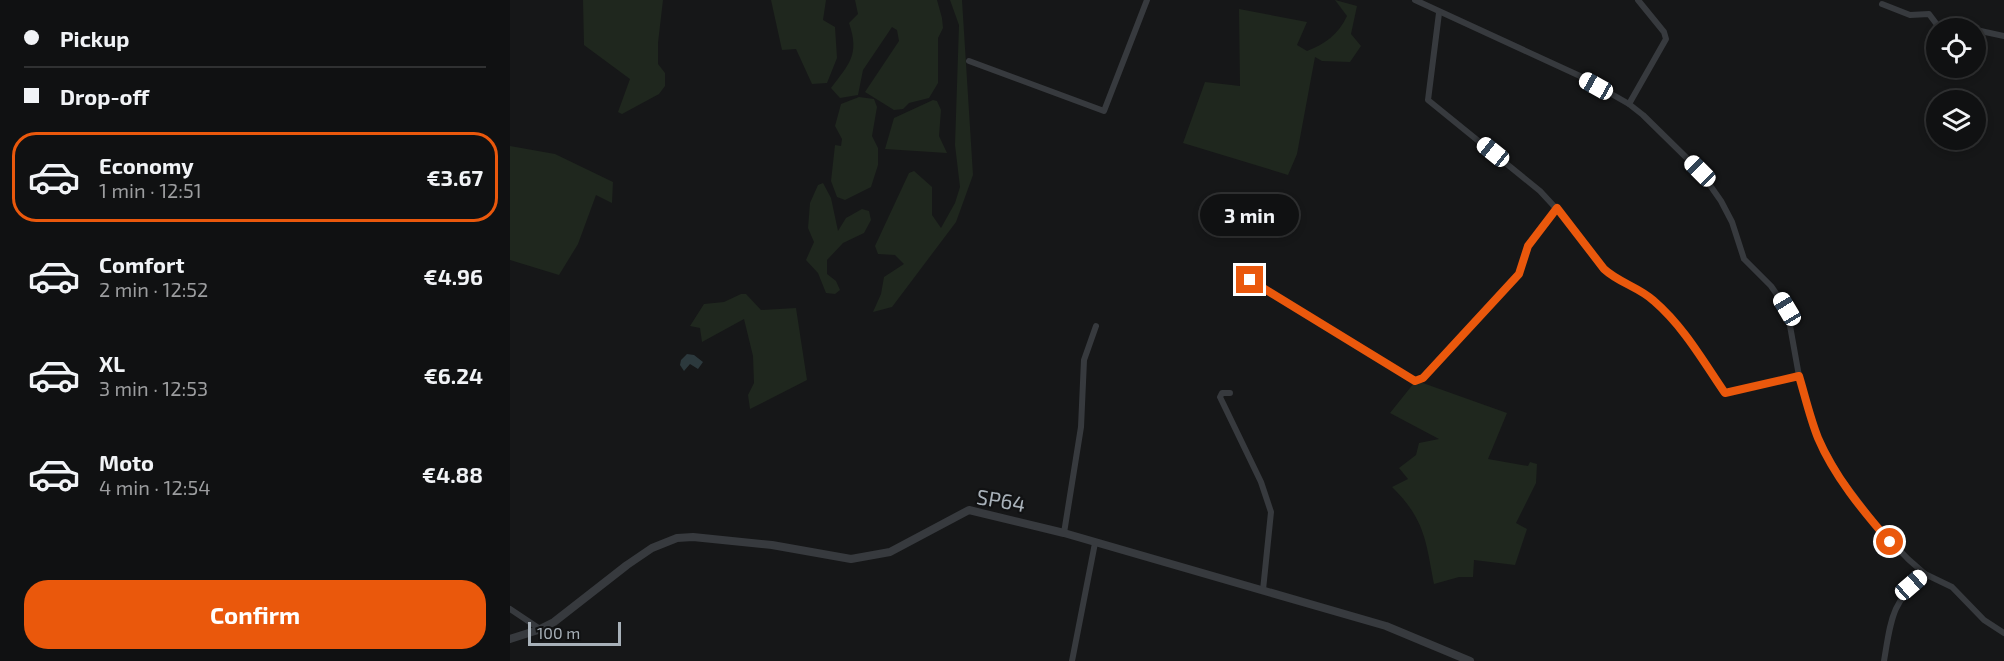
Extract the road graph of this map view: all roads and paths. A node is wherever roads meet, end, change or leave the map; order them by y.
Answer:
1 (1147, 0) edge
2 (1415, 0) edge
3 (1638, 0) edge
4 (1882, 3) dead end
5 (1439, 13) junction
6 (1932, 18) edge
7 (1986, 32) edge
8 (2004, 36) edge
9 (969, 61) dead end
10 (1629, 104) junction
11 (1557, 208) junction
12 (1250, 280) dead end
13 (1096, 326) dead end
14 (1799, 376) junction
15 (1230, 393) dead end
16 (1064, 533) junction
17 (1095, 543) junction
18 (1924, 574) junction
19 (1263, 590) junction
20 (510, 609) edge
21 (540, 629) junction
22 (2004, 633) edge
23 (510, 639) edge
24 (1072, 661) edge
25 (1470, 661) edge
26 (1884, 661) edge

1 - 9 street
2 - 5 street
3 - 10 street
4 - 6 street
5 - 10 street
5 - 11 street
7 - 8 street
10 - 14 street
11 - 12 street
11 - 14 street
13 - 16 street
14 - 18 street
15 - 19 street
16 - 17 street, SP64 / SP64
16 - 21 street, SP64 / SP64
17 - 19 street, SP64 / SP64
17 - 24 street
18 - 22 street
18 - 26 street
19 - 25 street, SP64 / SP64
20 - 21 street
21 - 23 street, SP64 / SP64

